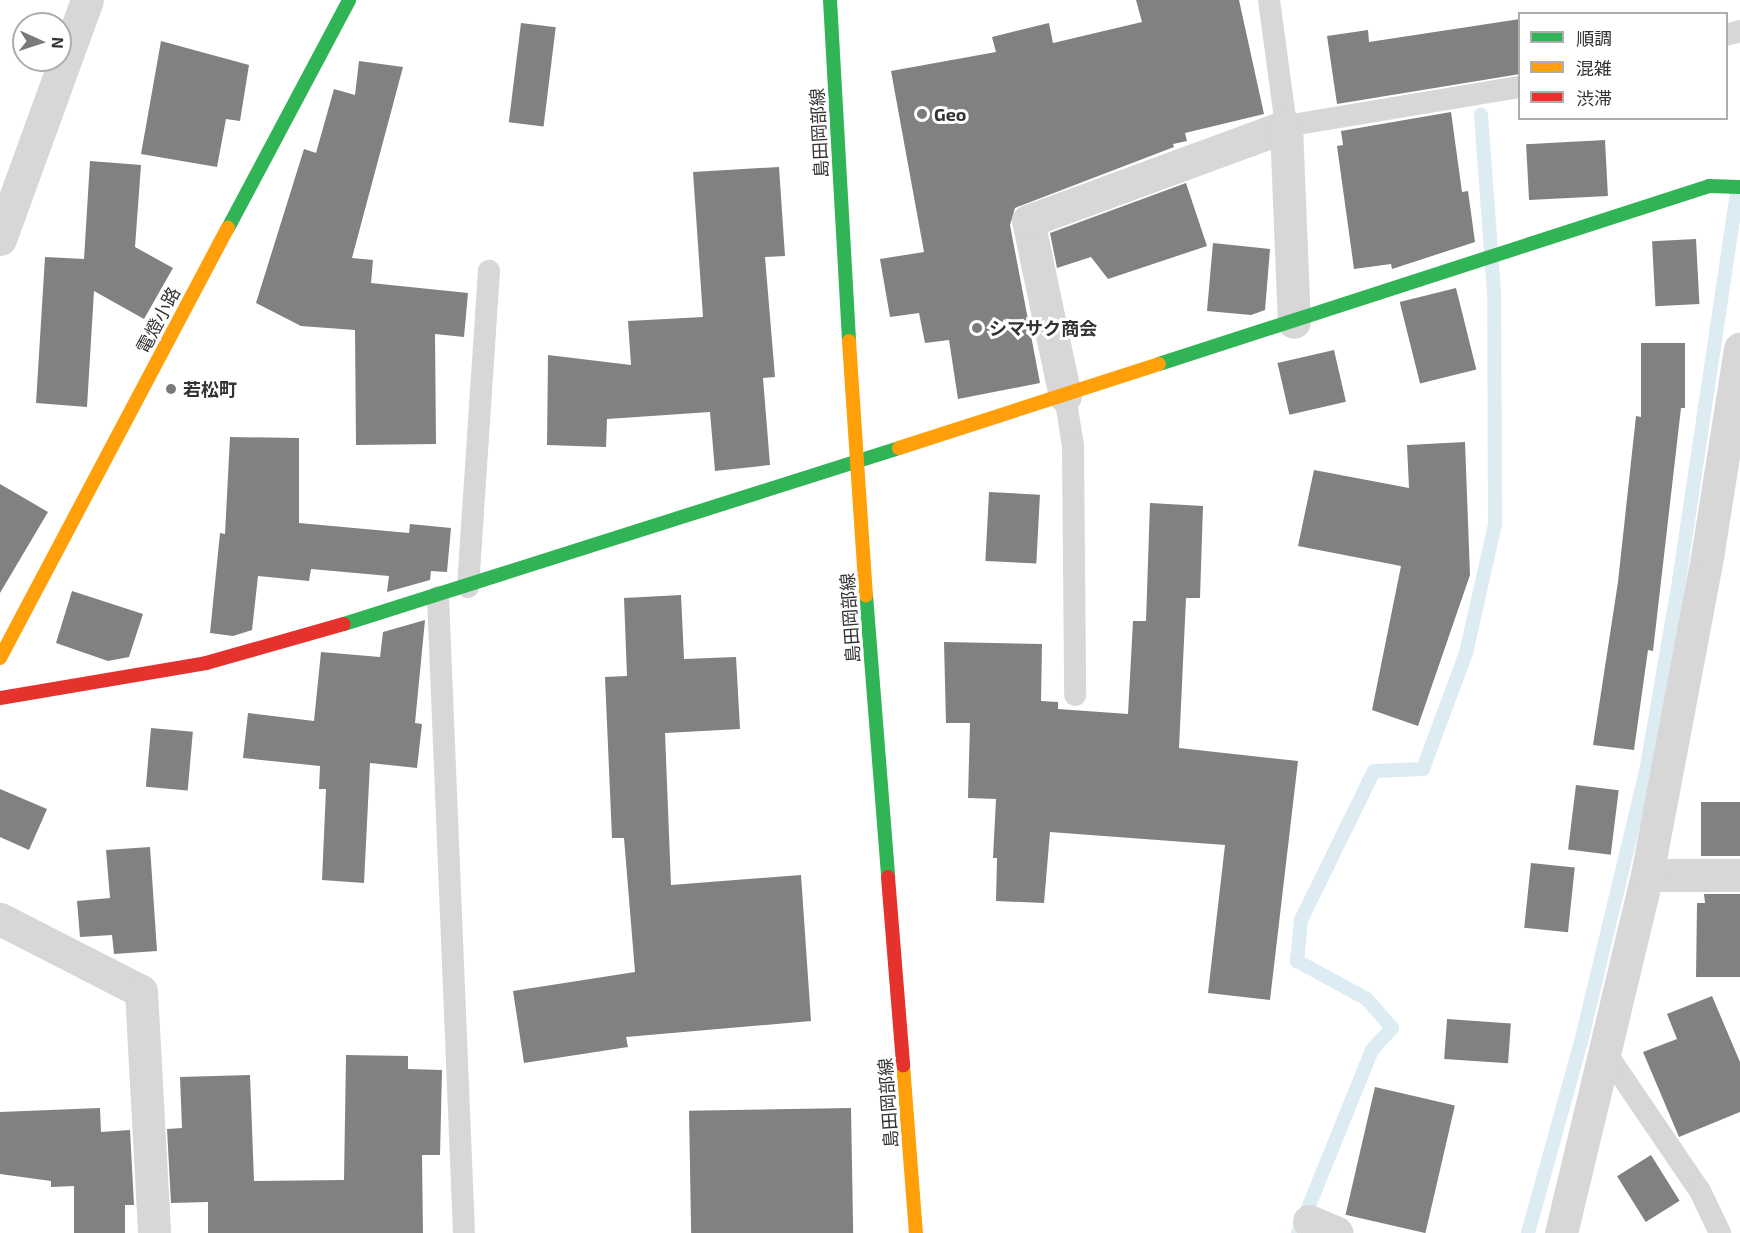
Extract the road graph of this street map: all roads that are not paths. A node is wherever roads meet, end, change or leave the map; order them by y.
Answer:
1 (87, 0) edge
2 (349, 0) edge
3 (830, 0) edge
4 (1269, 0) edge
5 (1518, 87) edge
6 (1286, 126) junction
7 (1740, 187) edge
8 (0, 239) edge
9 (489, 271) dead end
10 (1294, 322) junction
11 (1740, 349) edge
12 (1065, 396) junction
13 (856, 463) junction
14 (1730, 472) edge
15 (468, 587) junction
16 (438, 597) junction
17 (0, 658) edge
18 (1075, 695) dead end
19 (0, 698) edge
20 (1647, 875) junction
21 (1740, 875) edge
22 (0, 919) edge
23 (1604, 1050) junction
24 (154, 1233) edge
25 (464, 1233) edge
26 (916, 1233) edge
27 (1561, 1233) edge
28 (1720, 1233) edge

1 - 8 street
2 - 17 street, 電燈小路
3 - 13 street, 島田岡部線
4 - 6 lane
5 - 6 lane
6 - 10 street
6 - 12 street
7 - 10 street
9 - 15 lane
10 - 12 street
11 - 14 street
12 - 13 street
12 - 18 lane
13 - 15 street
13 - 26 street, 島田岡部線
14 - 20 street
15 - 16 street
16 - 19 street
16 - 25 lane
20 - 21 street
20 - 23 street
22 - 24 street
23 - 27 street
23 - 28 lane

